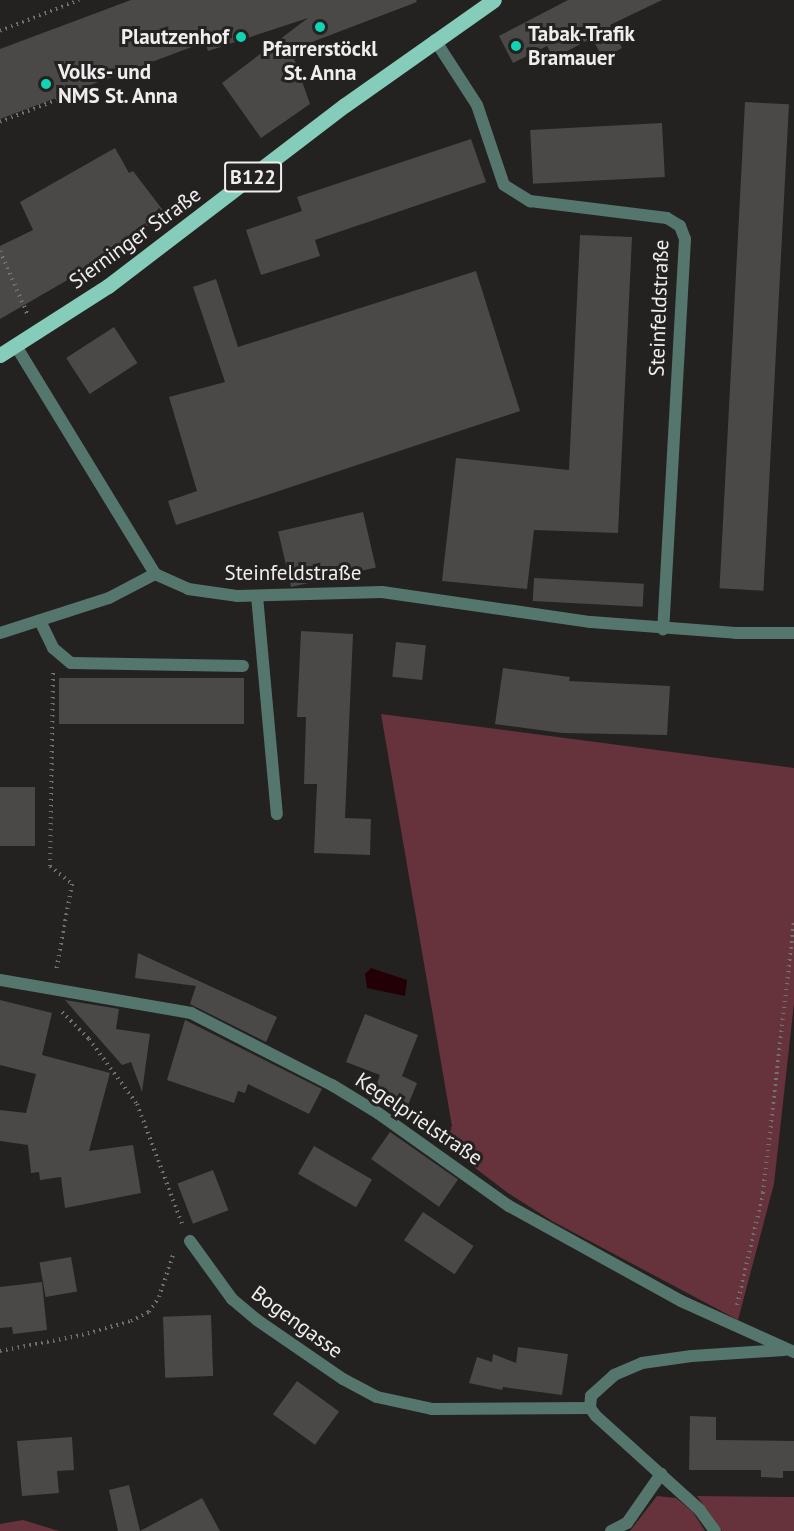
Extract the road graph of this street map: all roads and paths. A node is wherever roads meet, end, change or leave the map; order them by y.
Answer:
1 (79, 0) edge
2 (494, 0) edge
3 (0, 31) edge
4 (435, 40) junction
5 (87, 88) dead end
6 (0, 122) edge
7 (0, 251) edge
8 (27, 313) dead end
9 (16, 346) junction
10 (0, 355) edge
11 (155, 574) junction
12 (257, 596) junction
13 (40, 621) junction
14 (663, 629) junction
15 (0, 633) edge
16 (794, 633) edge
17 (243, 666) dead end
18 (52, 680) dead end
19 (277, 814) dead end
20 (794, 923) edge
21 (59, 956) dead end
22 (0, 980) edge
23 (53, 987) junction
24 (181, 1219) junction
25 (178, 1231) dead end
26 (190, 1240) joint
27 (176, 1242) dead end
28 (731, 1325) junction
29 (0, 1351) edge
30 (790, 1351) edge
31 (590, 1408) junction
32 (661, 1474) junction
33 (611, 1531) edge
34 (715, 1531) edge

1 - 3 path
2 - 4 main road, Sierninger Straße / B122
4 - 9 main road, Sierninger Straße / B122
4 - 14 street, Steinfeldstraße
5 - 6 path
7 - 8 path
9 - 10 main road, Sierninger Straße / B122
9 - 11 street
11 - 12 street, Steinfeldstraße
11 - 13 street
12 - 14 street, Steinfeldstraße
12 - 19 street
13 - 15 street
13 - 17 street
14 - 16 street, Steinfeldstraße
18 - 21 path
20 - 28 path
22 - 23 street, Kegelprielstraße
23 - 24 path
23 - 28 street, Kegelprielstraße
24 - 25 path
24 - 26 path
26 - 31 street, Bogengasse
27 - 29 path
28 - 30 street, Kegelprielstraße
30 - 31 street
31 - 32 street
32 - 33 street
32 - 34 street

